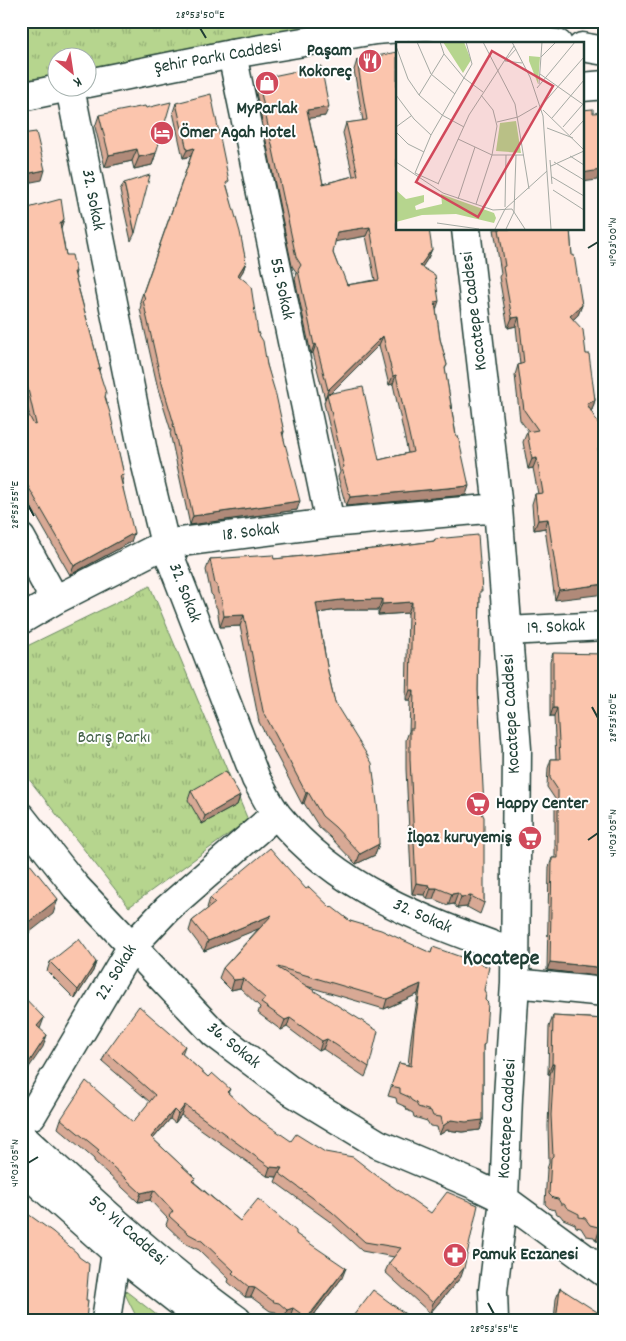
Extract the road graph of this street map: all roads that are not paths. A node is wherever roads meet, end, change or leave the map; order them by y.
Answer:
1 (438, 30) edge
2 (541, 42) edge
3 (584, 47) edge
4 (605, 50) edge
5 (232, 54) junction
6 (98, 81) edge
7 (605, 85) edge
8 (584, 87) edge
9 (48, 91) edge
10 (21, 97) edge
11 (72, 98) edge
12 (466, 230) edge
13 (498, 508) junction
14 (330, 523) junction
15 (21, 538) edge
16 (165, 544) junction
17 (55, 600) junction
18 (21, 620) edge
19 (605, 626) edge
20 (507, 630) junction
21 (276, 814) junction
22 (21, 818) edge
23 (132, 946) junction
24 (514, 953) junction
25 (515, 984) junction
26 (605, 992) edge
27 (27, 1126) edge
28 (21, 1168) edge
29 (504, 1199) junction
30 (116, 1252) junction
31 (605, 1273) edge
32 (111, 1287) junction
33 (106, 1320) edge
34 (128, 1320) edge
35 (203, 1320) edge
36 (237, 1320) edge
37 (482, 1320) edge

1 - 2 street, Şehir Parkı Caddesi
1 - 5 street, Şehir Parkı Caddesi
3 - 4 street
5 - 6 street, Şehir Parkı Caddesi
5 - 14 street, 55. Sokak
7 - 8 street
9 - 10 street
11 - 16 street, 32. Sokak
12 - 13 street, Kocatepe Caddesi
13 - 14 street, 18. Sokak
13 - 20 street, Kocatepe Caddesi
14 - 16 street, 18. Sokak
15 - 17 street
16 - 17 street, 18. Sokak
16 - 21 street, 32. Sokak
17 - 18 street, 18. Sokak
19 - 20 street, 19. Sokak
20 - 24 street, Kocatepe Caddesi
21 - 23 street, 22. Sokak
21 - 24 street, 32. Sokak
22 - 23 street, 36. Sokak
23 - 27 street, 22. Sokak
23 - 29 street, 36. Sokak
24 - 25 street, Kocatepe Caddesi
25 - 26 street
25 - 29 street, Kocatepe Caddesi
27 - 36 street, 50. Yıl Caddesi
28 - 30 street, 50. Yıl Caddesi
29 - 31 street, 36. Sokak
29 - 37 street, Kocatepe Caddesi
30 - 32 street
30 - 35 street, 50. Yıl Caddesi
32 - 33 street
32 - 34 street

